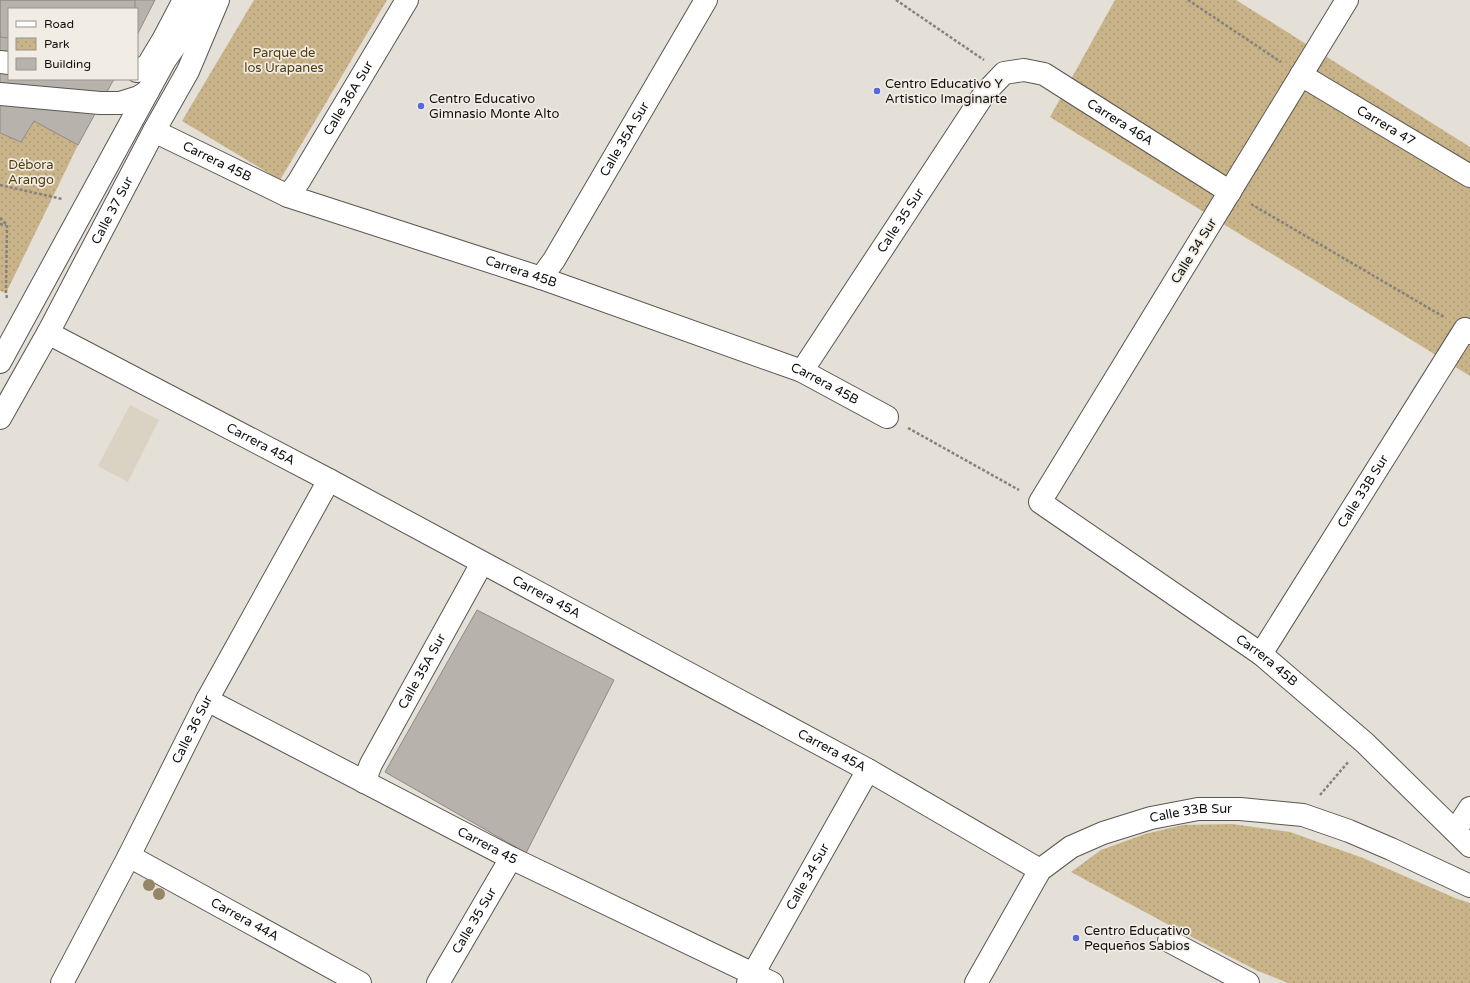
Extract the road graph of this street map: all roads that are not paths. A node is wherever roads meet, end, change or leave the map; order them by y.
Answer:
1 (184, 0) edge
2 (208, 0) edge
3 (218, 0) edge
4 (407, 0) edge
5 (706, 0) edge
6 (1348, 0) edge
7 (138, 70) edge
8 (1004, 73) joint
9 (1301, 75) junction
10 (148, 91) junction
11 (0, 94) edge
12 (154, 132) junction
13 (1470, 176) edge
14 (1230, 192) junction
15 (288, 196) junction
16 (541, 278) junction
17 (1468, 331) edge
18 (48, 333) junction
19 (0, 362) edge
20 (802, 371) junction
21 (887, 417) road end
22 (0, 418) edge
23 (329, 480) junction
24 (1040, 502) joint
25 (482, 563) junction
26 (1261, 654) junction
27 (207, 700) junction
28 (868, 770) junction
29 (364, 782) junction
30 (1470, 808) edge
31 (1462, 839) edge
32 (129, 856) junction
33 (511, 858) junction
34 (1040, 870) junction
35 (1470, 886) edge
36 (1169, 941) dead end
37 (751, 978) edge
38 (1246, 982) edge
39 (62, 983) edge
40 (360, 983) edge
41 (438, 983) edge
42 (772, 983) edge
43 (976, 983) edge

1 - 7 street
2 - 10 street, Calle 37 Sur
3 - 12 street, Calle 37 Sur
4 - 15 street, Calle 36A Sur
5 - 16 street, Calle 35A Sur
6 - 9 street, Calle 34 Sur
8 - 14 street, Carrera 46A
8 - 20 street, Calle 35 Sur
9 - 13 street, Carrera 47
9 - 14 street, Calle 34 Sur
10 - 11 street
10 - 19 street, Calle 37 Sur
12 - 15 street, Carrera 45B
12 - 18 street, Calle 37 Sur
14 - 24 street, Calle 34 Sur
15 - 16 street, Carrera 45B
16 - 20 street, Carrera 45B
17 - 26 street, Calle 33B Sur
18 - 22 street, Calle 37 Sur
18 - 23 street, Carrera 45A
20 - 21 street, Carrera 45B
23 - 25 street, Carrera 45A
23 - 27 street, Calle 36 Sur
24 - 26 street, Carrera 45B
25 - 28 street, Carrera 45A
25 - 29 street, Calle 35A Sur
26 - 31 street, Carrera 45B
27 - 29 street, Carrera 45
27 - 32 street, Calle 36 Sur
28 - 34 street, Carrera 45A
28 - 37 street, Calle 34 Sur
29 - 33 street, Carrera 45
30 - 31 street
32 - 39 street, Calle 36 Sur
32 - 40 street, Carrera 44A
33 - 37 street, Carrera 45
33 - 41 street, Calle 35 Sur
34 - 35 street, Calle 33B Sur
34 - 43 street, Calle 33B Sur
36 - 38 street
37 - 42 street, Carrera 45

